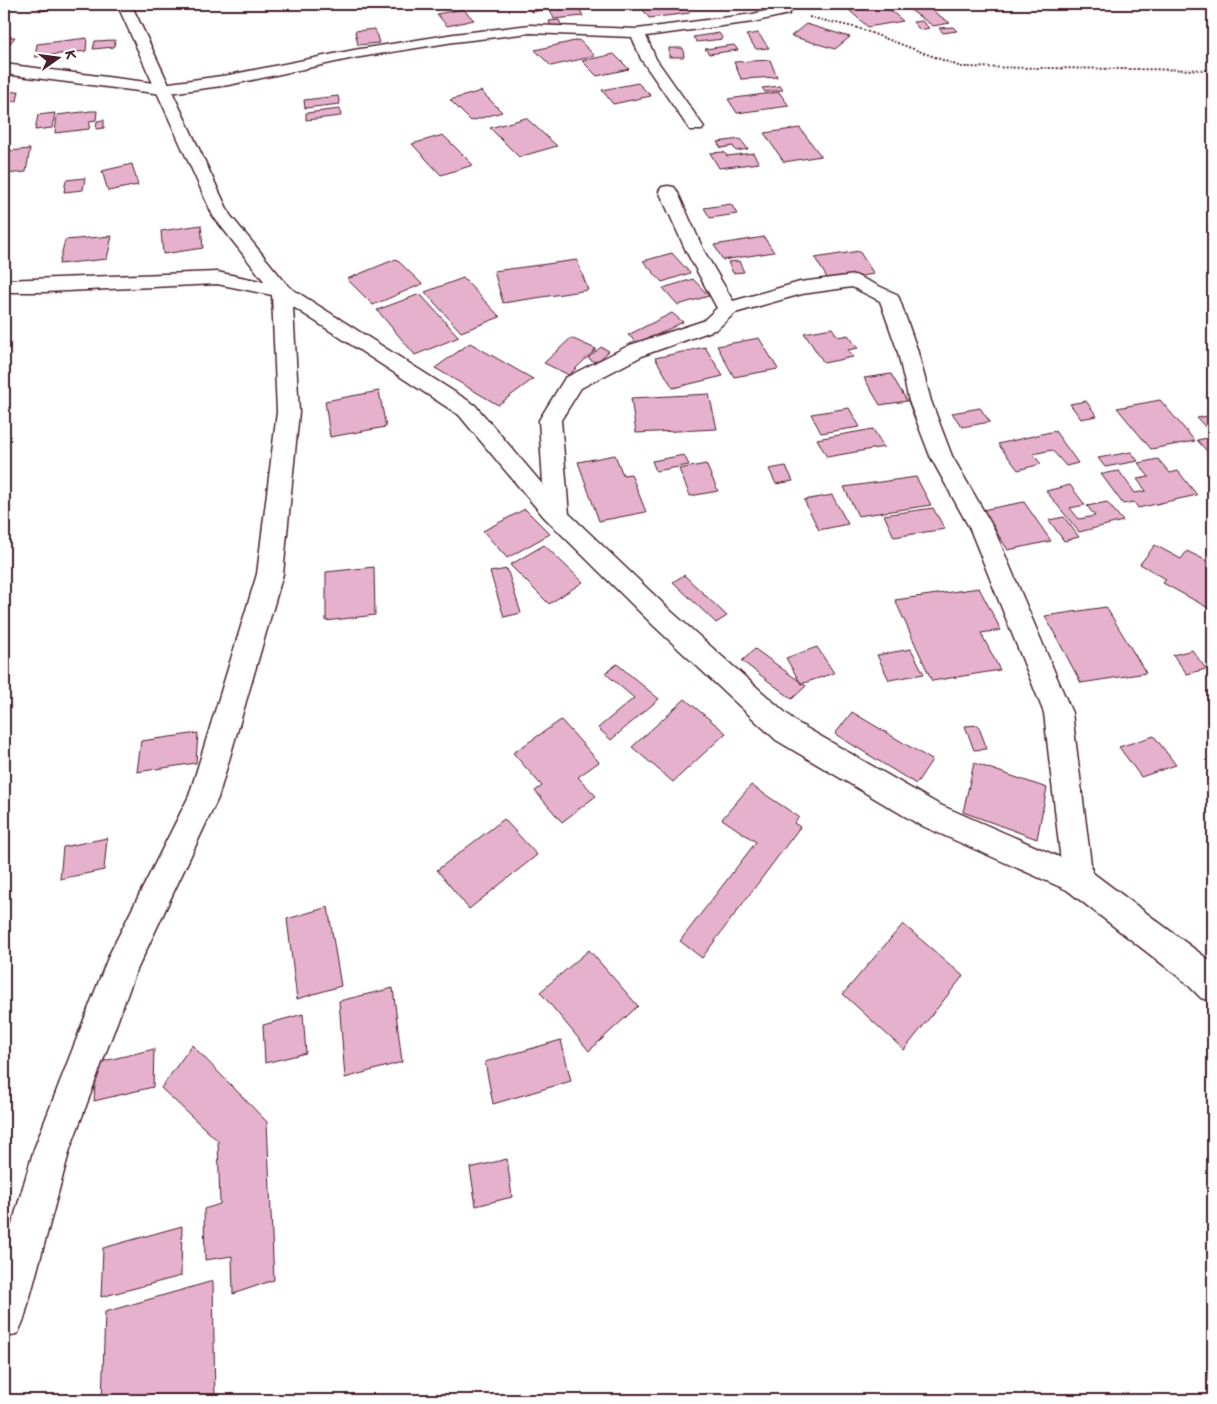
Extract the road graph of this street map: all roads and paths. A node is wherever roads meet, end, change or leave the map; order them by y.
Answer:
1 (124, 4) edge
2 (783, 8) edge
3 (637, 33) junction
4 (4, 69) edge
5 (1213, 70) edge
6 (162, 89) junction
7 (696, 128) dead end
8 (668, 191) dead end
9 (4, 286) edge
10 (282, 291) junction
11 (728, 309) junction
12 (557, 515) junction
13 (1078, 880) junction
14 (1213, 986) edge
15 (4, 1319) edge

1 - 6 street
2 - 3 street
2 - 5 path
3 - 6 street
3 - 7 street
4 - 6 street
6 - 10 street
8 - 11 street
9 - 10 street
10 - 12 street
10 - 15 street
11 - 12 street
11 - 13 street
12 - 13 street
13 - 14 street

